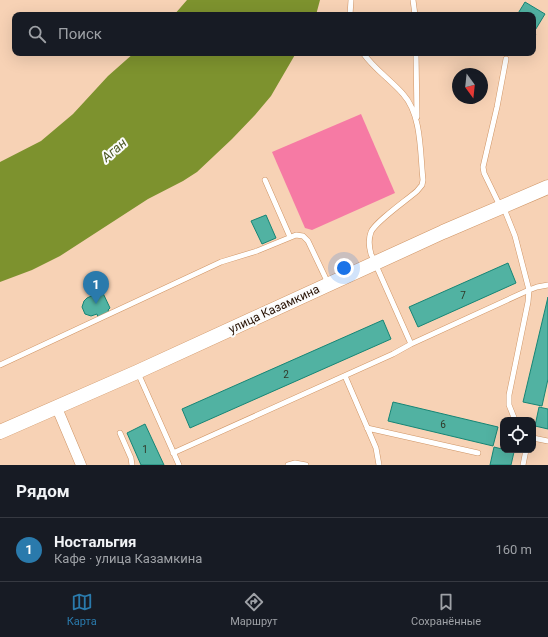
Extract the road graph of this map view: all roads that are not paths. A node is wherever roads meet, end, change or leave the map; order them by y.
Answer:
1 (351, 0) edge
2 (413, 0) edge
3 (350, 12) edge
4 (415, 12) edge
5 (365, 56) edge
6 (416, 56) edge
7 (506, 59) dead end
8 (417, 120) junction
9 (265, 180) dead end
10 (548, 186) edge
11 (501, 206) junction
12 (290, 237) junction
13 (375, 263) junction
14 (328, 284) junction
15 (548, 285) edge
16 (529, 290) junction
17 (411, 344) junction
18 (0, 365) edge
19 (138, 372) junction
20 (345, 376) junction
21 (57, 408) junction
22 (514, 417) edge
23 (367, 428) junction
24 (0, 432) edge
25 (120, 433) dead end
26 (536, 439) edge
27 (548, 441) edge
28 (173, 453) junction
29 (478, 453) dead end
30 (525, 453) edge
31 (81, 465) edge
32 (132, 465) edge
33 (179, 465) edge
34 (288, 465) edge
35 (306, 465) edge
36 (379, 465) edge
37 (523, 465) edge

1 - 3 lane
2 - 4 lane
5 - 8 lane
6 - 8 lane
7 - 11 lane
8 - 13 lane
9 - 12 lane
10 - 11 main road, улица Казамкина
11 - 13 main road, улица Казамкина
11 - 16 lane
12 - 14 lane
12 - 18 lane
13 - 14 main road, улица Казамкина
13 - 17 lane
14 - 19 main road, улица Казамкина
15 - 16 lane
16 - 17 lane
16 - 22 lane
17 - 20 lane
19 - 21 main road, улица Казамкина
19 - 28 lane
20 - 23 lane
20 - 28 lane
21 - 24 main road, улица Казамкина
21 - 31 street
23 - 29 lane
23 - 36 lane
25 - 32 lane
26 - 27 lane
28 - 33 lane
30 - 37 lane
34 - 35 lane

